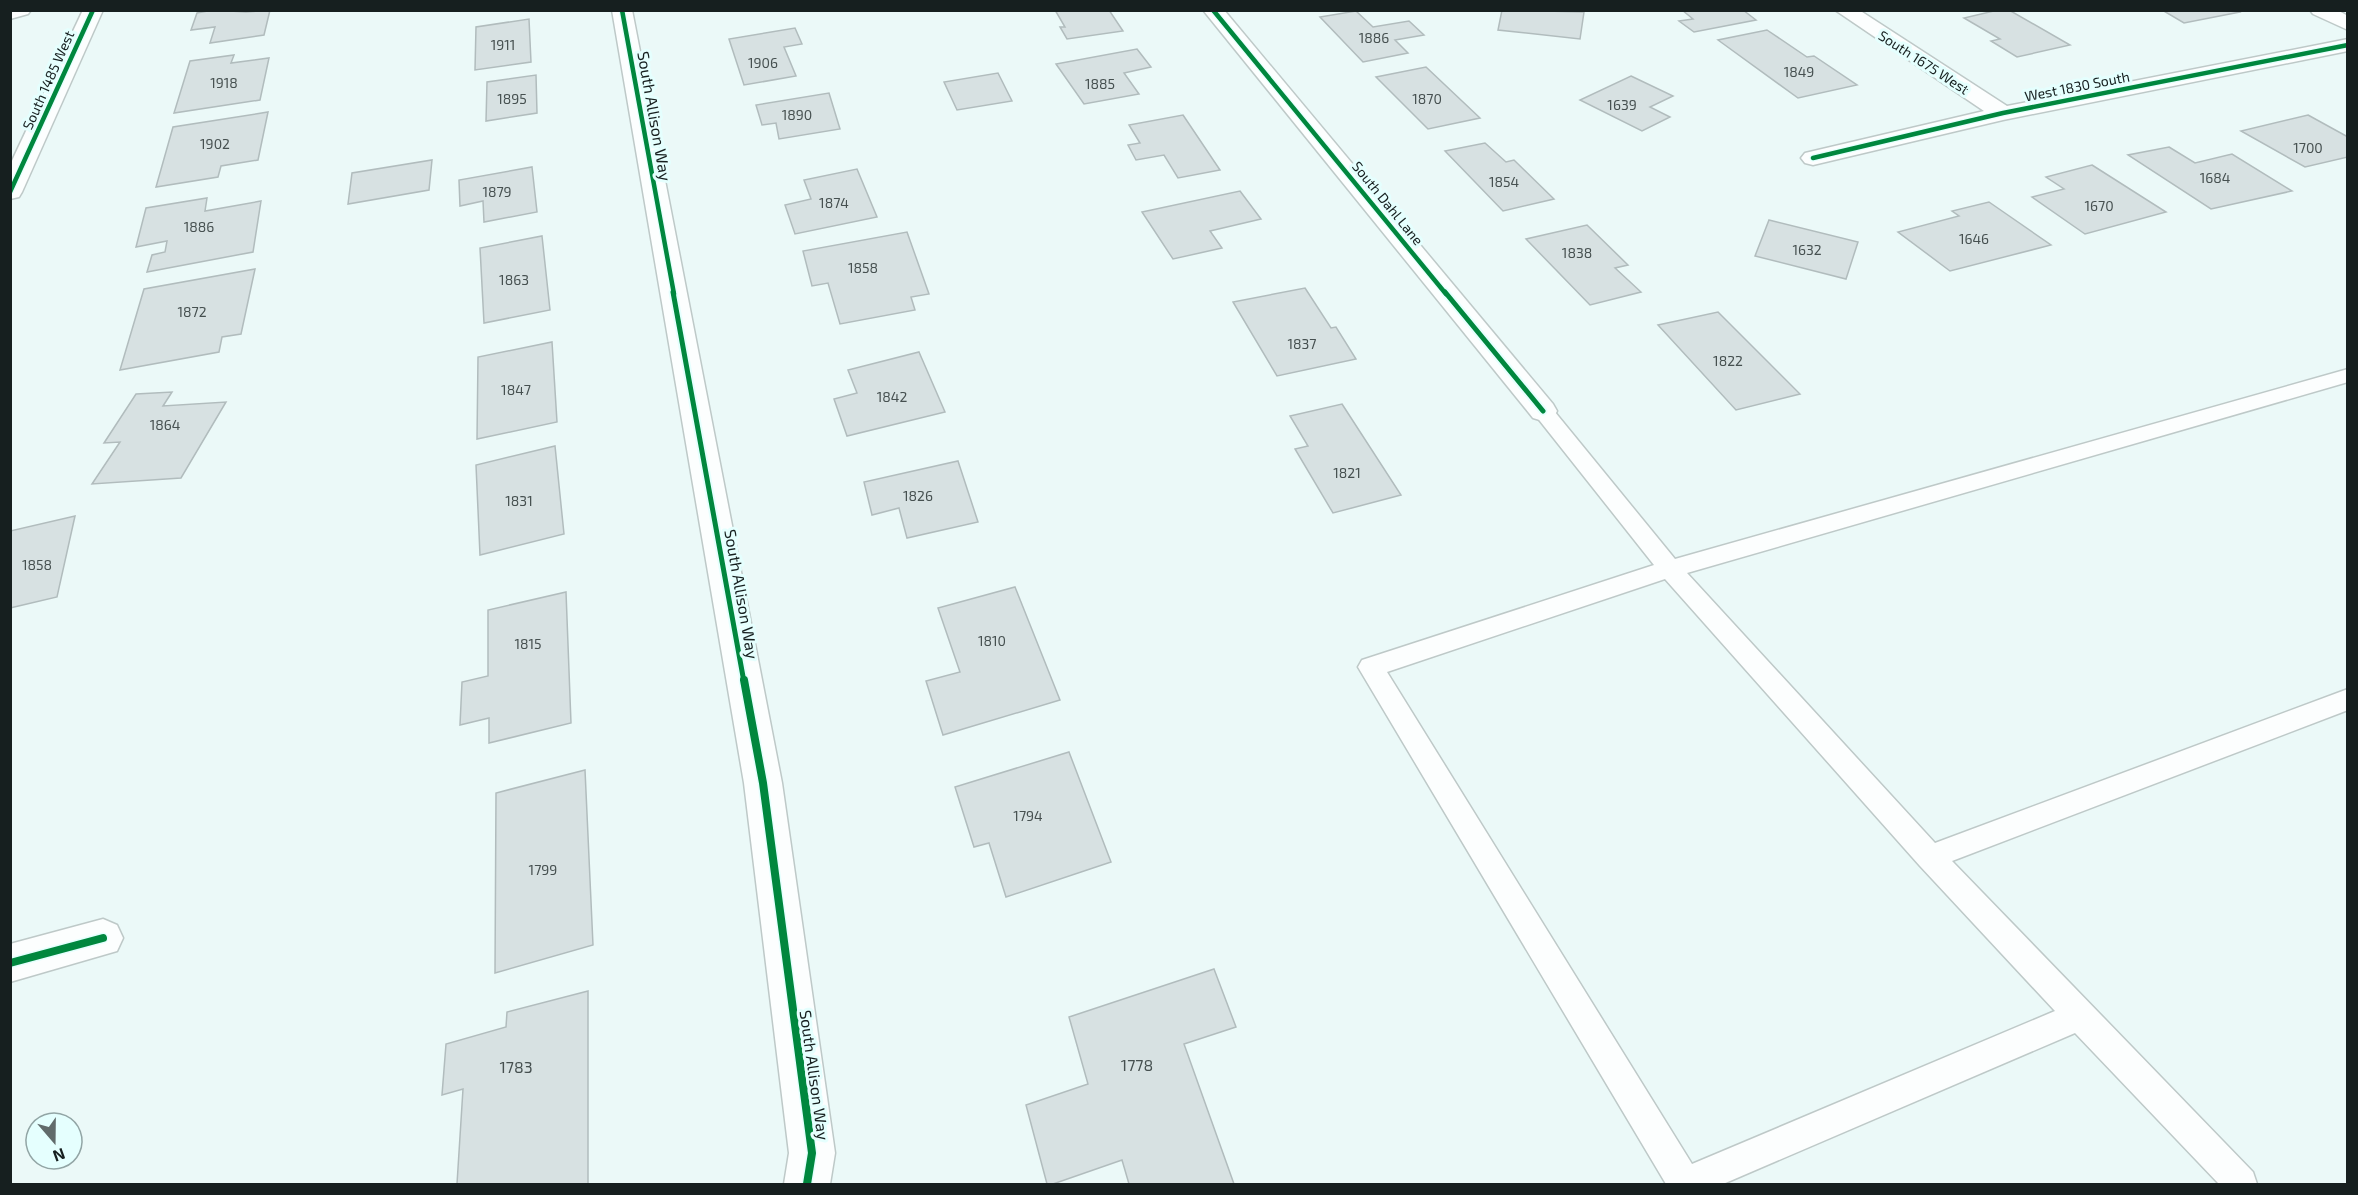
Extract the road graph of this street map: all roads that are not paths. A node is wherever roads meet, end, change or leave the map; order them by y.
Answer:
1 (21, 10) edge
2 (93, 10) edge
3 (622, 10) edge
4 (1214, 10) edge
5 (1845, 10) edge
6 (2320, 10) edge
7 (10, 13) edge
8 (2348, 24) edge
9 (2348, 45) edge
10 (2003, 113) junction
11 (1813, 158) dead end
12 (10, 192) edge
13 (2348, 375) edge
14 (1543, 411) joint
15 (1670, 569) junction
16 (2348, 699) edge
17 (1930, 857) junction
18 (103, 938) dead end
19 (10, 963) edge
20 (2080, 1016) junction
21 (1685, 1184) edge
22 (807, 1185) edge
23 (2241, 1185) edge

1 - 7 street
2 - 12 street, South 1485 West
3 - 22 street, South Allison Way
4 - 14 street, South Dahl Lane
5 - 10 street, South 1675 West
6 - 8 street
9 - 10 street, West 1830 South
10 - 11 street, West 1830 South
13 - 15 lane
14 - 15 lane
15 - 17 lane
15 - 21 lane
16 - 17 lane
17 - 20 lane
18 - 19 street
20 - 21 lane
20 - 23 lane

